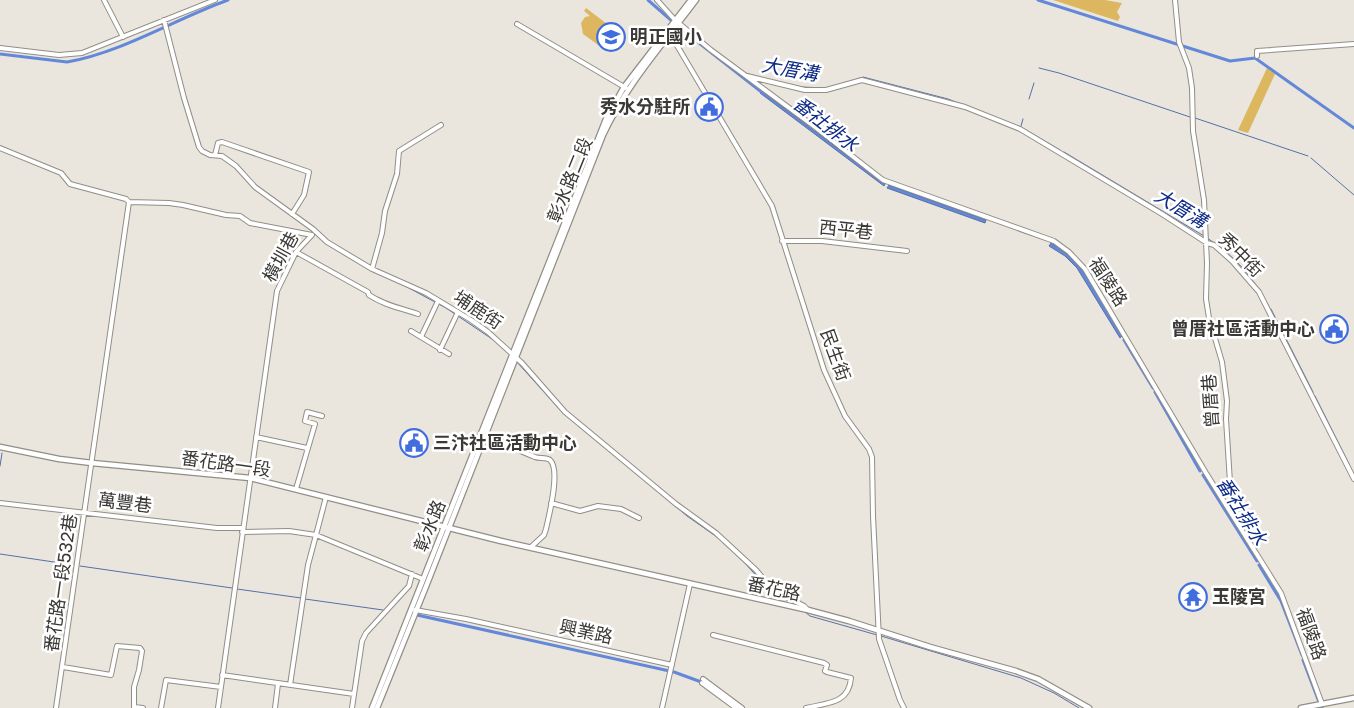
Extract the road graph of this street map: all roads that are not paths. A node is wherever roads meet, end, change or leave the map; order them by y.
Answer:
1 (104, 0) edge
2 (215, 0) edge
3 (657, 0) edge
4 (691, 0) edge
5 (696, 0) edge
6 (1175, 0) edge
7 (164, 20) junction
8 (676, 23) junction
9 (517, 24) dead end
10 (669, 32) junction
11 (123, 37) junction
12 (1354, 44) edge
13 (0, 48) edge
14 (1257, 56) dead end
15 (744, 76) junction
16 (626, 88) junction
17 (441, 125) dead end
18 (0, 148) edge
19 (215, 155) junction
20 (888, 182) junction
21 (885, 188) dead end
22 (129, 202) junction
23 (292, 214) junction
24 (1206, 240) junction
25 (782, 241) junction
26 (296, 252) junction
27 (907, 252) dead end
28 (372, 268) junction
29 (438, 301) junction
30 (458, 312) junction
31 (418, 314) dead end
32 (412, 331) dead end
33 (421, 337) junction
34 (440, 350) junction
35 (449, 354) dead end
36 (514, 356) junction
37 (322, 416) dead end
38 (486, 433) junction
39 (256, 436) junction
40 (0, 448) edge
41 (307, 448) junction
42 (92, 463) junction
43 (250, 478) junction
44 (1354, 480) edge
45 (296, 489) junction
46 (326, 496) junction
47 (0, 503) edge
48 (551, 503) junction
49 (84, 512) junction
50 (1232, 516) junction
51 (639, 518) dead end
52 (446, 527) junction
53 (242, 530) junction
54 (316, 535) junction
55 (532, 548) junction
56 (412, 574) junction
57 (423, 579) junction
58 (690, 584) junction
59 (414, 610) junction
60 (808, 610) junction
61 (878, 631) junction
62 (713, 635) dead end
63 (672, 665) junction
64 (62, 667) junction
65 (222, 675) junction
66 (278, 684) junction
67 (290, 685) junction
68 (221, 687) junction
69 (354, 694) junction
70 (1354, 698) edge
71 (1322, 704) junction
72 (56, 708) edge
73 (143, 708) edge
74 (161, 708) edge
75 (218, 708) edge
76 (275, 708) edge
77 (352, 708) edge
78 (372, 708) edge
79 (377, 708) edge
80 (662, 708) edge
81 (736, 708) edge
82 (742, 708) edge
83 (806, 708) edge
84 (904, 708) edge
85 (1089, 708) edge
86 (1301, 708) edge

1 - 11 street
2 - 7 street
3 - 8 street, 福陵路
4 - 8 main road, 彰水路二段
5 - 8 main road, 彰水路二段
6 - 24 street, 秀中街
7 - 11 street
7 - 19 street, 埔鹿街
8 - 10 main road, 彰水路二段
8 - 15 street, 福陵路
9 - 16 street
10 - 16 main road, 彰水路二段
10 - 25 street, 民生街
11 - 13 street
12 - 14 street
15 - 20 street, 福陵路
15 - 24 street
16 - 36 main road, 彰水路二段
17 - 28 street
18 - 22 street, 橫圳巷
19 - 23 street, 埔鹿街
19 - 23 street
20 - 21 street
20 - 50 street, 福陵路
22 - 26 street, 橫圳巷
22 - 42 street
23 - 28 street, 埔鹿街
24 - 44 street, 秀中街
24 - 50 street, 曾厝巷
25 - 27 street, 西平巷
25 - 61 street, 民生街
26 - 31 street
26 - 39 street, 橫圳巷
28 - 29 street, 埔鹿街
29 - 30 street, 埔鹿街
29 - 33 street
30 - 34 street
30 - 36 street, 埔鹿街
32 - 33 street
33 - 34 street
34 - 35 street
36 - 38 main road, 彰水路
36 - 52 main road, 彰水路
36 - 60 street, 埔鹿街
37 - 41 street
38 - 48 street
38 - 52 main road, 彰水路
39 - 41 street
39 - 43 street, 橫圳巷
40 - 42 main road, 番花路一段
41 - 45 street
42 - 43 main road, 番花路一段
42 - 49 street, 番花路一段532巷
43 - 45 main road, 番花路一段
43 - 53 street, 橫圳巷
45 - 46 main road, 番花路一段
46 - 52 main road, 番花路一段
46 - 54 street
47 - 49 street, 萬豐巷
48 - 51 street
48 - 55 street
49 - 53 street, 萬豐巷
49 - 64 street, 番花路一段532巷
50 - 71 street, 福陵路
52 - 55 main road, 番花路
52 - 57 main road, 彰水路
52 - 59 main road, 彰水路
53 - 54 street, 萬豐巷
53 - 65 street
54 - 56 street, 萬豐巷
54 - 67 street
55 - 58 main road, 番花路
56 - 57 street, 萬豐巷
56 - 69 street
57 - 59 main road, 彰水路
58 - 60 main road, 番花路
58 - 63 street
59 - 63 street, 興業路
59 - 78 main road, 彰水路
59 - 79 main road, 彰水路
60 - 61 main road, 番花路
61 - 84 street, 民生街
61 - 85 main road, 番花路
62 - 83 street
63 - 80 street
64 - 72 street, 番花路一段532巷
64 - 73 street
65 - 66 street
65 - 68 street
66 - 67 street
66 - 76 street
67 - 69 street
68 - 74 street
68 - 75 street
69 - 77 street
70 - 71 main road
71 - 86 main road
81 - 82 street

